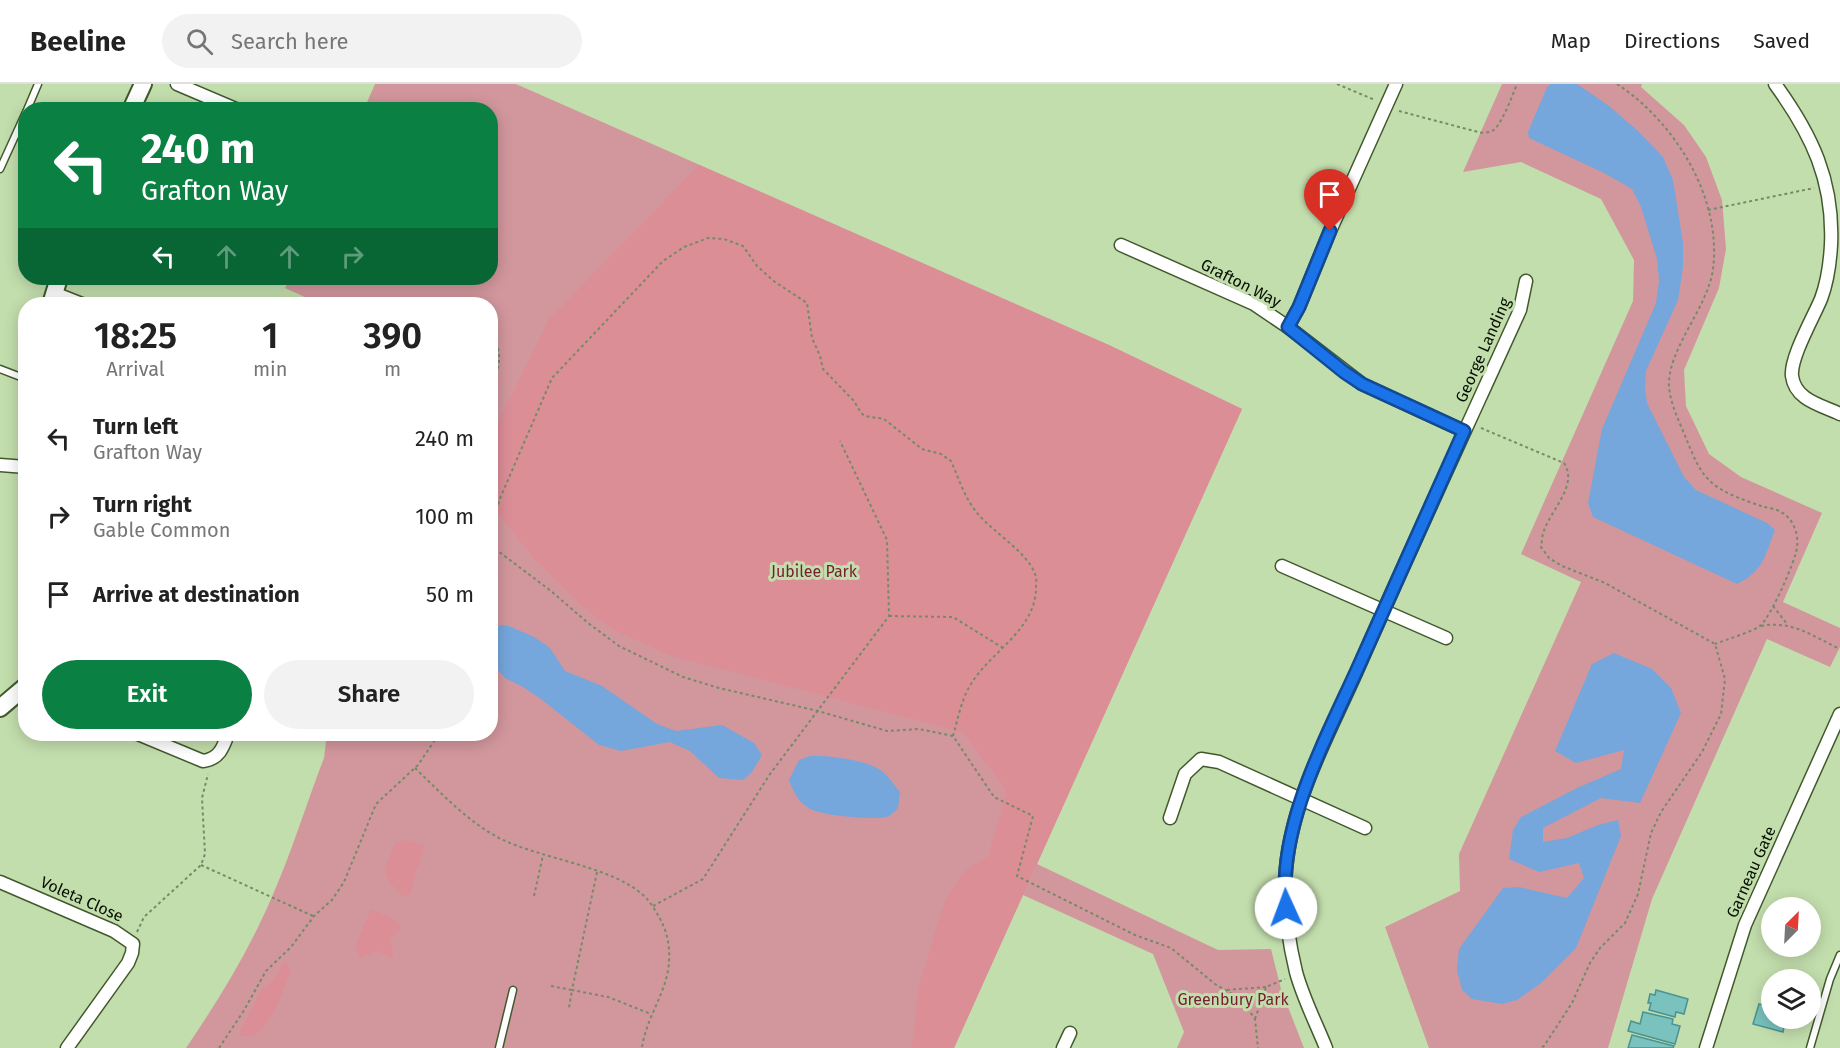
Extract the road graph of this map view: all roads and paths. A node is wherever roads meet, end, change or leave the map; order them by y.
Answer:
1 (38, 84) edge
2 (142, 84) edge
3 (177, 84) edge
4 (1336, 84) edge
5 (1396, 84) edge
6 (1517, 84) edge
7 (1775, 84) edge
8 (1620, 85) edge
9 (1376, 101) dead end
10 (30, 102) edge
11 (134, 102) edge
12 (219, 102) edge
13 (1398, 110) dead end
14 (18, 129) edge
15 (0, 169) edge
16 (1827, 185) junction
17 (1708, 210) junction
18 (1121, 245) dead end
19 (1526, 281) dead end
20 (1288, 327) junction
21 (498, 348) edge
22 (0, 369) edge
23 (498, 369) edge
24 (18, 376) edge
25 (1840, 414) edge
26 (1479, 428) dead end
27 (1464, 431) junction
28 (840, 441) dead end
29 (0, 465) edge
30 (18, 466) edge
31 (498, 504) edge
32 (498, 551) edge
33 (1282, 566) dead end
34 (1773, 606) junction
35 (1383, 610) junction
36 (889, 616) junction
37 (1787, 624) junction
38 (1761, 626) junction
39 (1446, 638) dead end
40 (1715, 644) junction
41 (1003, 648) junction
42 (1840, 649) edge
43 (18, 693) edge
44 (0, 708) edge
45 (818, 711) junction
46 (1840, 714) edge
47 (953, 736) junction
48 (155, 741) edge
49 (225, 741) edge
50 (434, 741) edge
51 (212, 760) junction
52 (415, 768) junction
53 (1301, 799) junction
54 (1170, 818) dead end
55 (1365, 828) dead end
56 (543, 855) junction
57 (201, 865) junction
58 (597, 872) junction
59 (0, 882) edge
60 (534, 896) dead end
61 (653, 906) junction
62 (314, 916) junction
63 (133, 944) junction
64 (1840, 955) edge
65 (1297, 974) junction
66 (551, 986) dead end
67 (1266, 987) junction
68 (513, 990) dead end
69 (572, 990) junction
70 (1227, 990) junction
71 (569, 1008) dead end
72 (651, 1014) junction
73 (1254, 1019) junction
74 (1070, 1033) dead end
75 (67, 1048) edge
76 (219, 1048) edge
77 (499, 1048) edge
78 (642, 1048) edge
79 (1063, 1048) edge
80 (1258, 1048) edge
81 (1326, 1048) edge
82 (1540, 1048) edge
83 (1706, 1048) edge
84 (1810, 1048) edge

1 - 10 lane
2 - 11 street
3 - 12 street
4 - 9 path
5 - 20 street
6 - 13 path
7 - 16 street
8 - 17 path
14 - 15 lane
16 - 17 path
16 - 25 street
17 - 34 path
18 - 20 street, Grafton Way
19 - 27 street, George Landing
20 - 27 street, Grafton Way
21 - 23 path
22 - 24 lane
26 - 40 path
27 - 35 street, George Landing
28 - 36 path
29 - 30 street
31 - 41 path
32 - 45 path
33 - 35 street
34 - 37 path
34 - 38 path
35 - 39 street
35 - 53 street, George Landing
36 - 41 path
36 - 45 path
37 - 38 path
37 - 42 path
38 - 40 path
40 - 82 path
41 - 47 path
43 - 44 street
45 - 47 path
45 - 61 path
46 - 83 street, Garneau Gate
47 - 70 path
48 - 51 street
49 - 51 street
50 - 52 path
51 - 57 path
52 - 56 path
52 - 62 path
53 - 54 street
53 - 55 street
53 - 65 street, George Landing
56 - 58 path
56 - 60 path
57 - 62 path
57 - 63 path
58 - 61 path
58 - 69 path
59 - 63 street, Voleta Close
61 - 72 path
62 - 76 path
63 - 75 street, Voleta Close
64 - 84 lane
65 - 67 path
65 - 81 street, George Landing
66 - 69 path
67 - 70 path
67 - 73 path
68 - 77 lane
69 - 71 path
69 - 72 path
70 - 73 path
72 - 78 path
73 - 80 path
74 - 79 street

